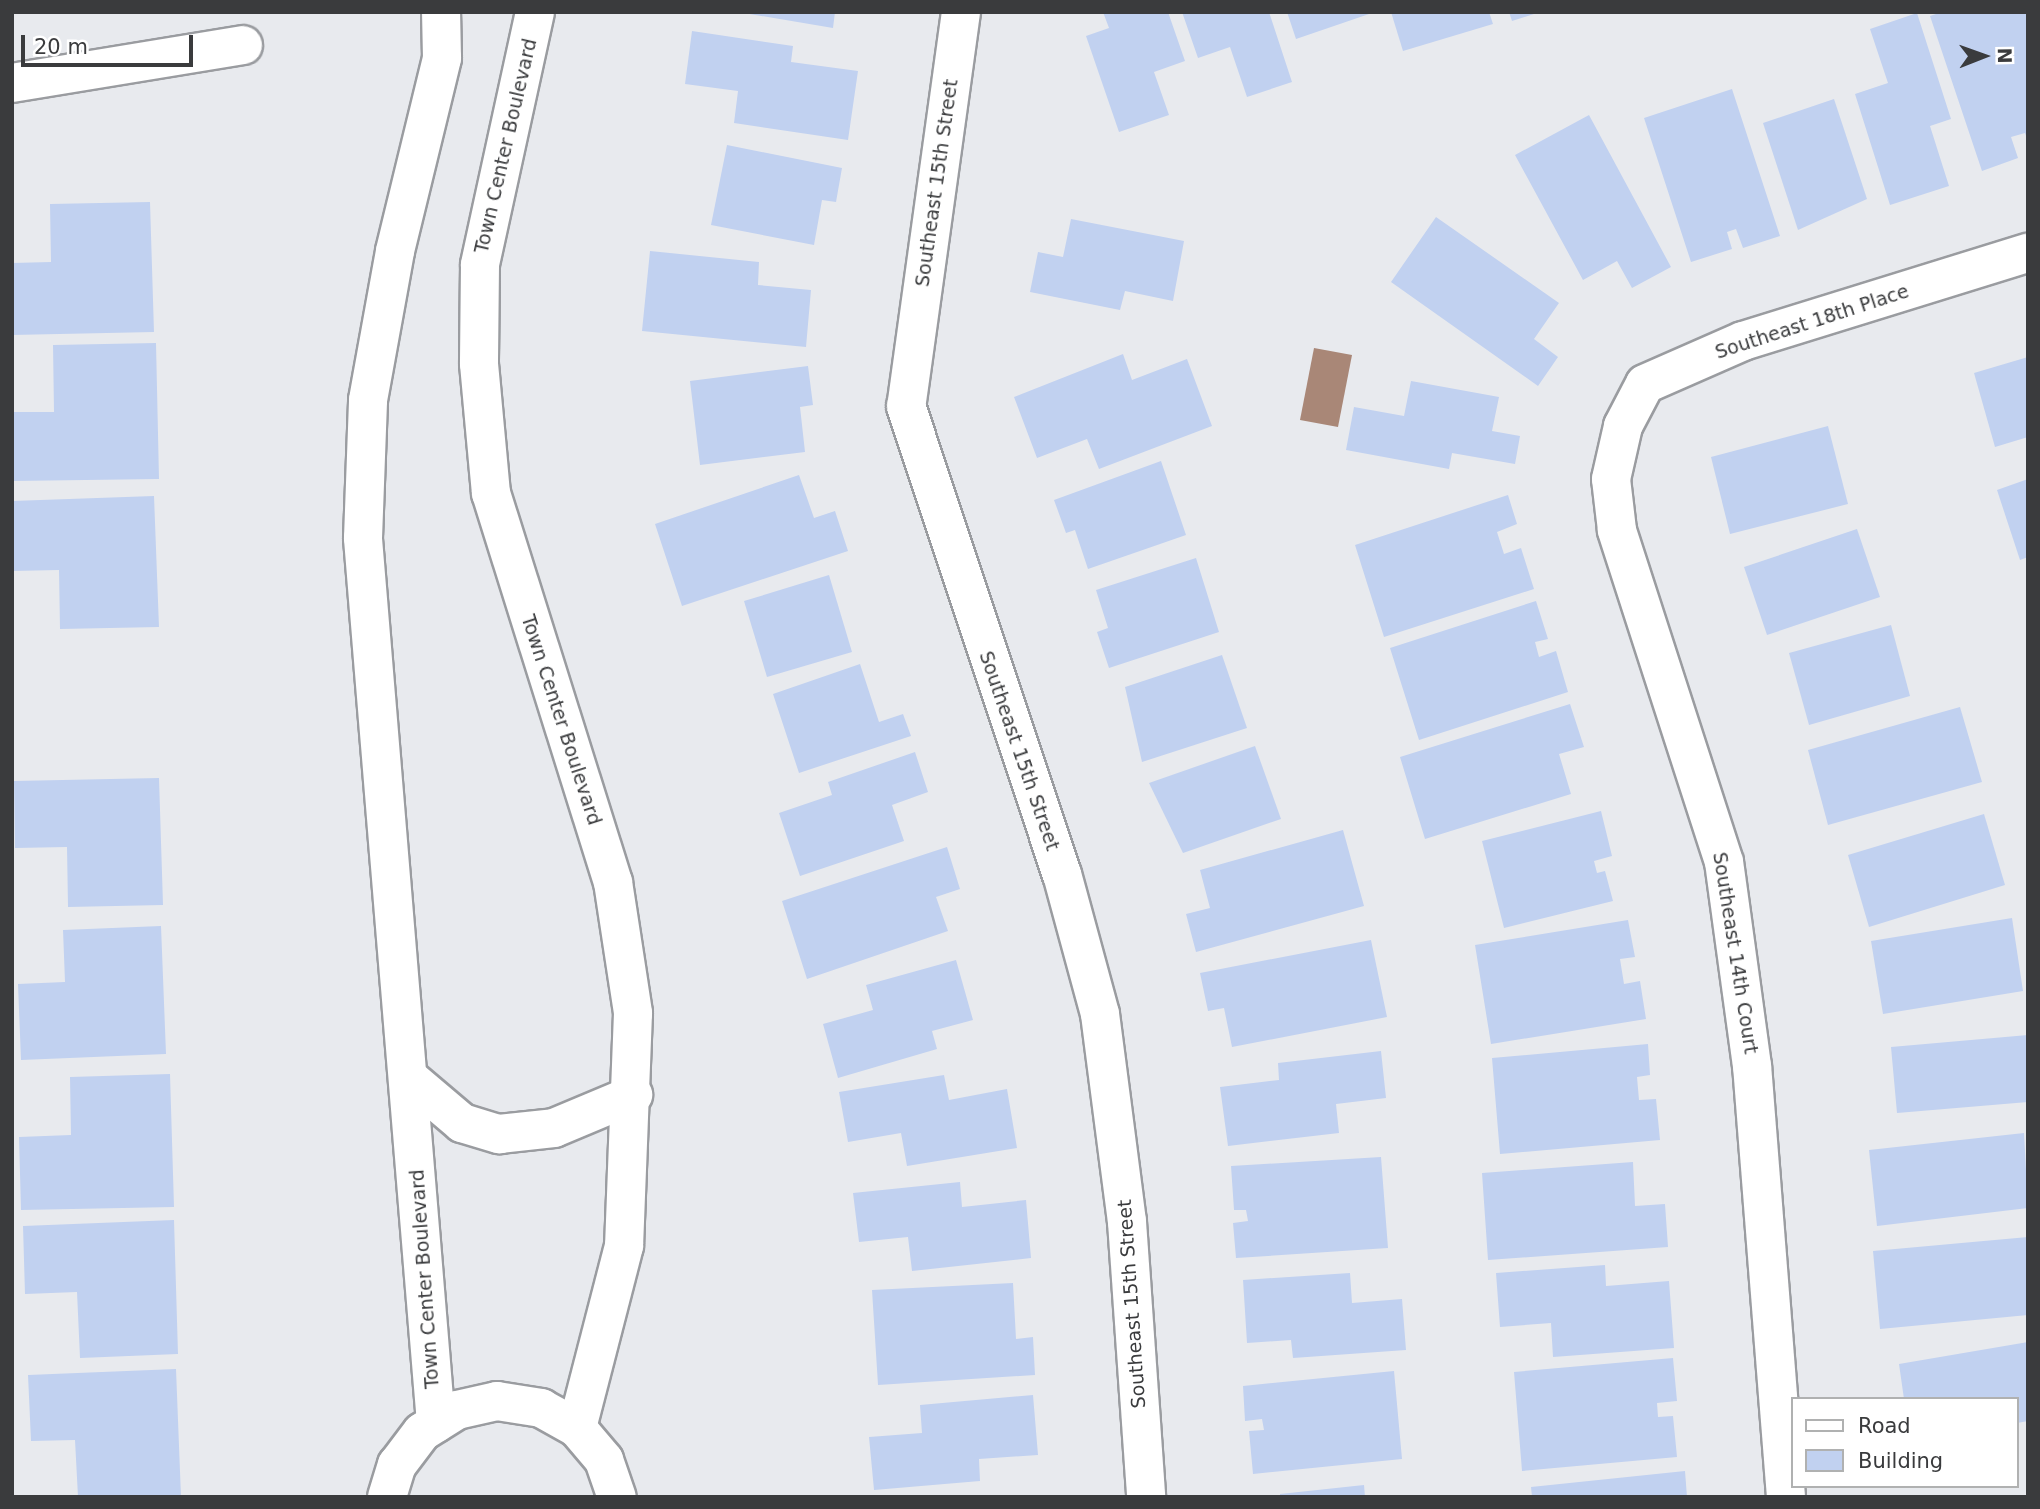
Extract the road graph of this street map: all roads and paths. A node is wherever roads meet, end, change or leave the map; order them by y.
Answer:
1 (441, 12) edge
2 (535, 12) edge
3 (961, 12) edge
4 (243, 45) dead end
5 (12, 83) edge
6 (2028, 253) edge
7 (1623, 426) joint
8 (409, 1078) junction
9 (633, 1095) junction
10 (436, 1423) junction
11 (577, 1428) junction
12 (387, 1497) edge
13 (617, 1497) edge
14 (1146, 1497) edge
15 (1786, 1497) edge

1 - 8 street, Town Center Boulevard
2 - 9 street, Town Center Boulevard
3 - 14 street, Southeast 15th Street
4 - 5 street
6 - 7 street, Southeast 18th Place
7 - 15 street, Southeast 14th Court
8 - 9 street
8 - 10 street, Town Center Boulevard
9 - 11 street, Town Center Boulevard
10 - 11 street
10 - 12 street
11 - 13 street

